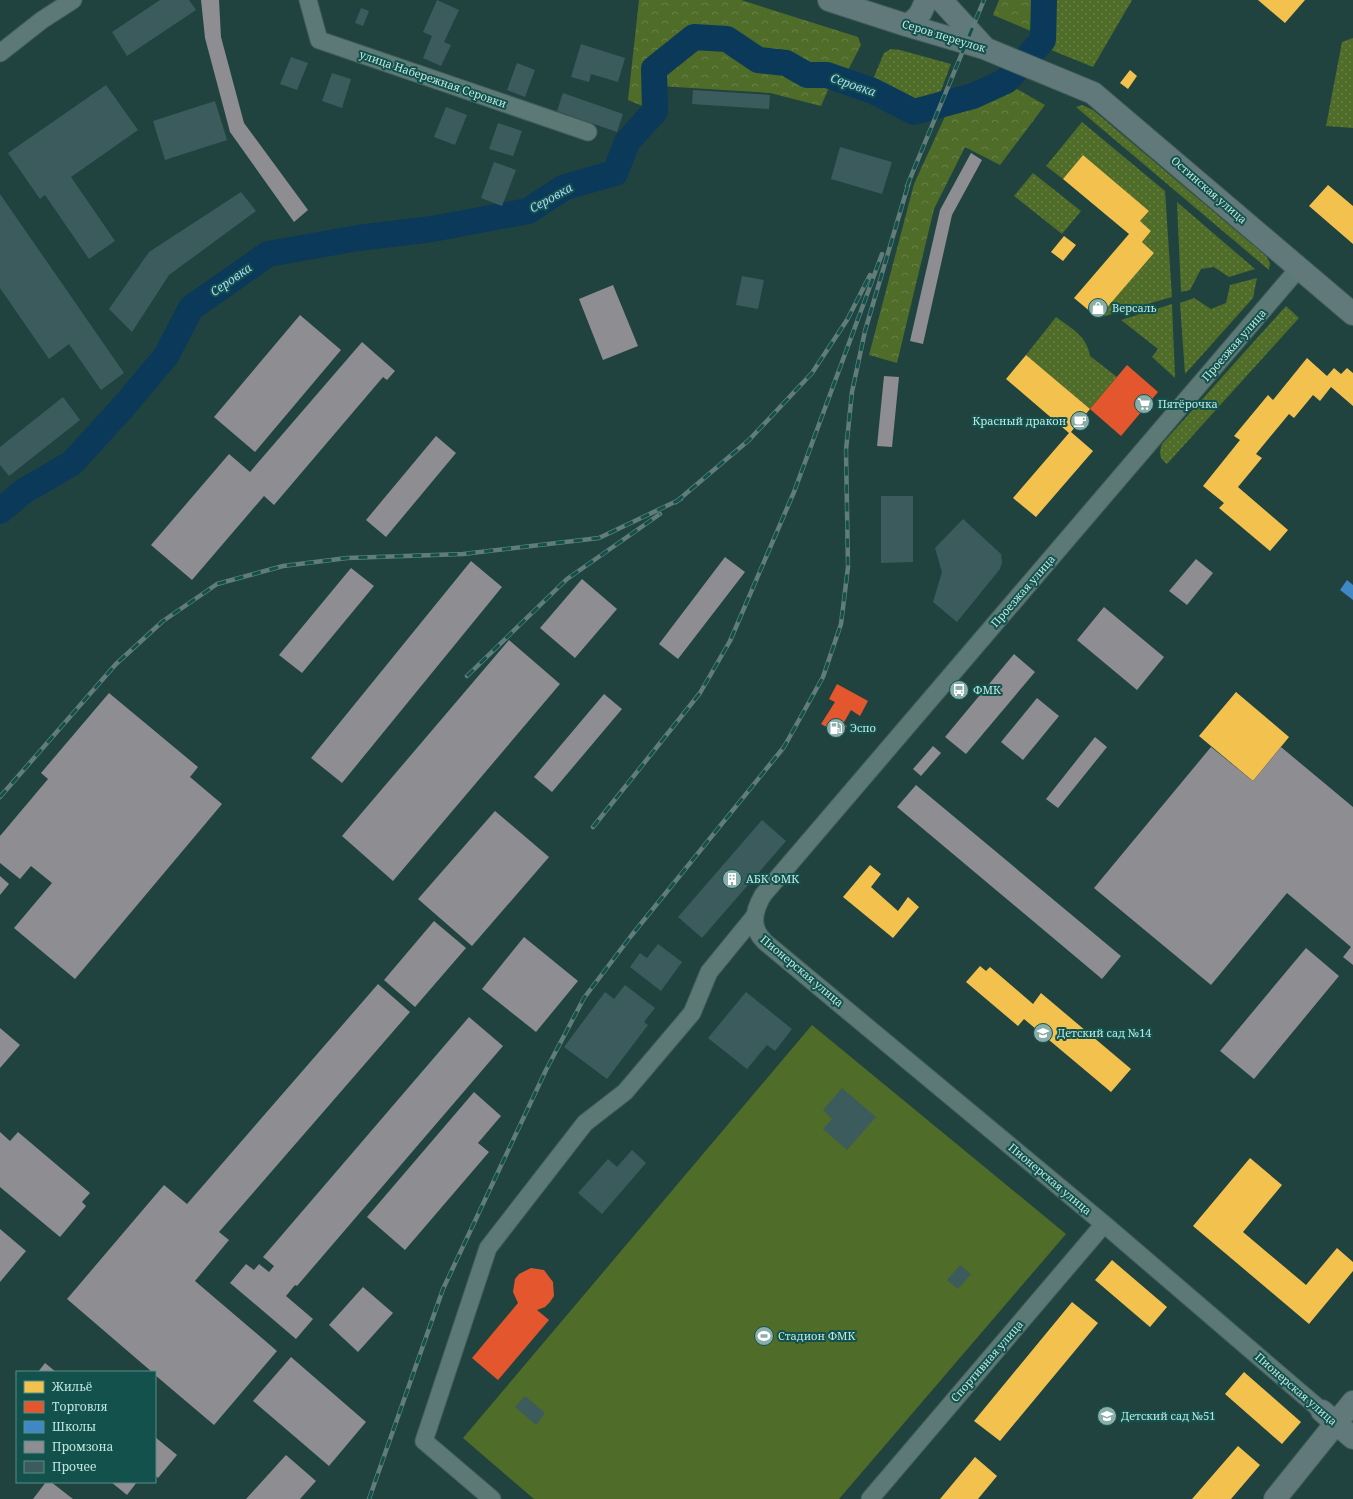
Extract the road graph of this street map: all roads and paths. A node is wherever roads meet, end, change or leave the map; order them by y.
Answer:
1 (73, 0) edge
2 (308, 0) edge
3 (829, 0) edge
4 (926, 0) edge
5 (941, 0) edge
6 (906, 25) junction
7 (993, 51) junction
8 (0, 53) edge
9 (1057, 77) joint
10 (588, 132) dead end
11 (1299, 268) junction
12 (1353, 314) edge
13 (754, 918) junction
14 (1104, 1224) junction
15 (1353, 1402) edge
16 (1329, 1417) junction
17 (1353, 1438) edge
18 (492, 1499) edge
19 (870, 1499) edge
20 (1276, 1499) edge

1 - 8 street
2 - 10 street, улица Набережная Серовки
3 - 6 street, Серов переулок
4 - 6 street
5 - 7 street
6 - 7 street, Серов переулок
7 - 9 street, Серов переулок
9 - 11 street, Остинская улица
11 - 12 street, Остинская улица
11 - 13 street, Проезжая улица
13 - 14 street, Пионерская улица
13 - 18 street
14 - 16 street, Пионерская улица
14 - 19 street, Спортивная улица
15 - 16 street
16 - 17 street, Пионерская улица
16 - 20 street

